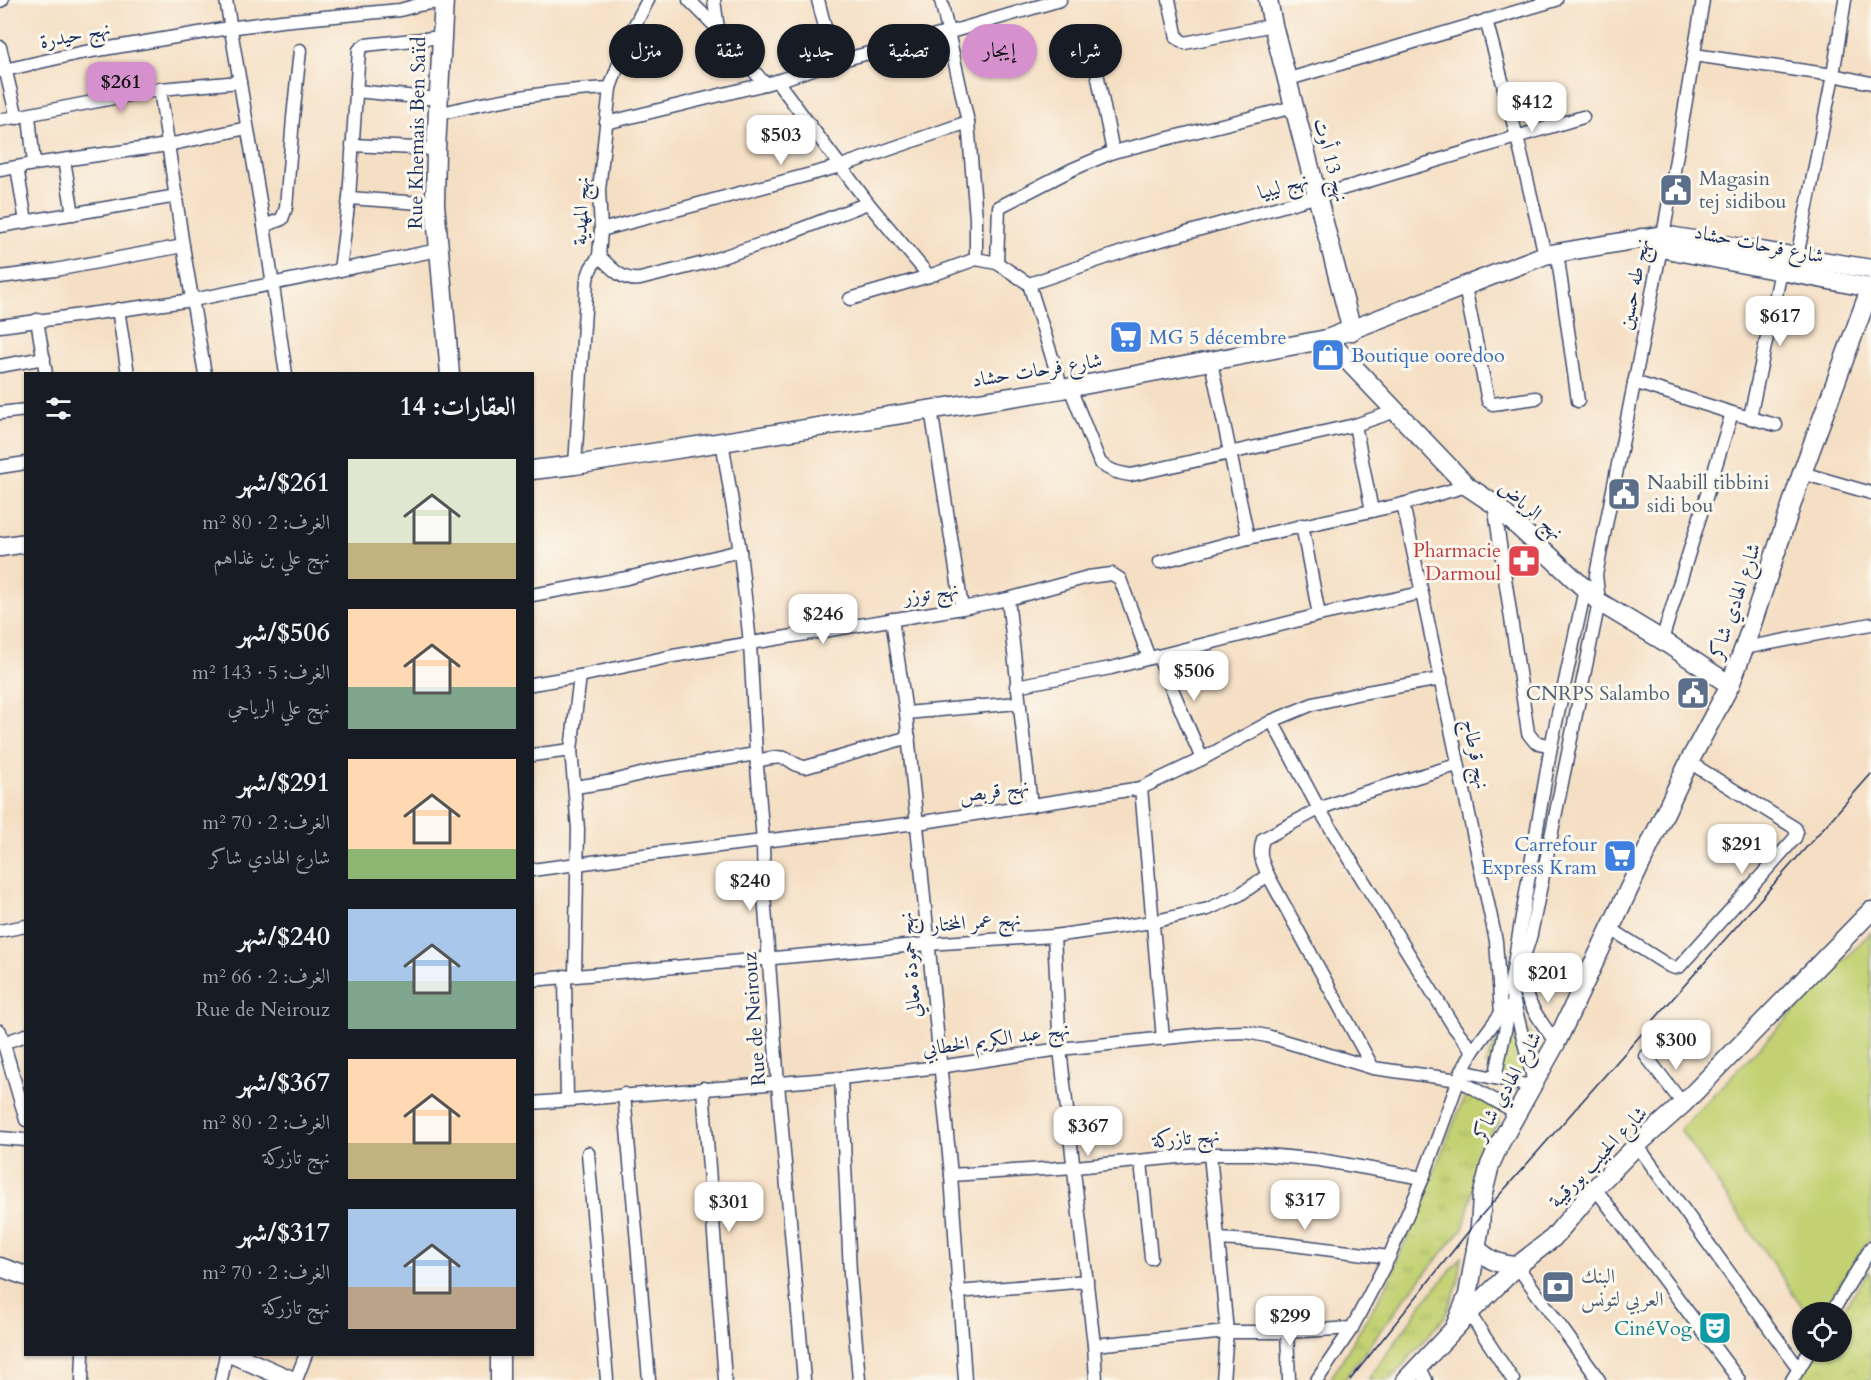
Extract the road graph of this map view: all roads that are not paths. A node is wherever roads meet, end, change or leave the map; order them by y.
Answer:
1 (226, 0) edge
2 (648, 0) edge
3 (689, 0) edge
4 (714, 0) edge
5 (818, 0) edge
6 (941, 0) edge
7 (1060, 0) edge
8 (1169, 0) edge
9 (1268, 0) edge
10 (1556, 0) edge
11 (1703, 0) edge
12 (1845, 0) edge
13 (444, 1) edge
14 (1517, 6) edge
15 (1486, 20) junction
16 (713, 24) edge
17 (717, 24) edge
18 (824, 24) edge
19 (945, 24) edge
20 (1273, 25) junction
21 (229, 28) junction
22 (950, 32) edge
23 (442, 37) junction
24 (950, 44) edge
25 (0, 47) edge
26 (300, 50) dead end
27 (1694, 56) junction
28 (3, 70) edge
29 (1833, 75) junction
30 (765, 76) edge
31 (784, 78) edge
32 (1098, 78) edge
33 (1289, 79) junction
34 (240, 82) junction
35 (771, 82) junction
36 (1871, 83) edge
37 (610, 88) junction
38 (160, 89) junction
39 (356, 91) junction
40 (438, 106) junction
41 (1294, 106) junction
42 (23, 117) junction
43 (1583, 117) dead end
44 (0, 120) edge
45 (968, 122) junction
46 (606, 123) junction
47 (247, 128) junction
48 (1517, 136) junction
49 (168, 145) junction
50 (352, 145) junction
51 (436, 149) junction
52 (1113, 152) junction
53 (64, 160) junction
54 (34, 164) junction
55 (841, 166) junction
56 (17, 167) junction
57 (0, 170) edge
58 (177, 196) junction
59 (1318, 196) junction
60 (349, 198) junction
61 (868, 202) junction
62 (435, 204) junction
63 (999, 207) junction
64 (73, 214) junction
65 (976, 218) junction
66 (26, 222) junction
67 (0, 226) edge
68 (264, 226) junction
69 (601, 230) junction
70 (1662, 242) junction
71 (183, 246) junction
72 (438, 250) junction
73 (1551, 253) junction
74 (599, 256) junction
75 (1797, 257) junction
76 (976, 259) junction
77 (997, 263) junction
78 (1871, 269) edge
79 (340, 270) junction
80 (1780, 271) junction
81 (929, 276) junction
82 (0, 277) edge
83 (1029, 284) junction
84 (272, 285) junction
85 (1465, 287) junction
86 (1871, 287) edge
87 (193, 300) junction
88 (850, 300) dead end
89 (118, 309) junction
90 (38, 320) junction
91 (0, 326) edge
92 (1352, 331) junction
93 (1327, 339) junction
94 (44, 358) junction
95 (1211, 362) junction
96 (0, 366) edge
97 (46, 372) edge
98 (128, 372) edge
99 (205, 372) edge
100 (286, 372) edge
101 (450, 372) edge
102 (1634, 382) junction
103 (1066, 389) junction
104 (1536, 398) dead end
105 (1578, 401) dead end
106 (931, 409) junction
107 (24, 410) edge
108 (1396, 411) junction
109 (0, 413) edge
110 (1732, 413) junction
111 (1750, 417) junction
112 (1355, 424) junction
113 (1776, 425) dead end
114 (722, 441) junction
115 (1230, 453) junction
116 (24, 463) edge
117 (575, 465) junction
118 (0, 467) edge
119 (534, 470) edge
120 (1802, 473) junction
121 (1467, 486) junction
122 (1871, 493) edge
123 (1402, 504) junction
124 (1494, 504) junction
125 (1372, 511) junction
126 (1302, 525) junction
127 (1248, 538) junction
128 (24, 543) edge
129 (0, 547) edge
130 (740, 551) junction
131 (1160, 562) dead end
132 (1590, 582) junction
133 (1421, 593) junction
134 (534, 595) edge
135 (1008, 599) junction
136 (1599, 602) junction
137 (962, 608) junction
138 (1319, 615) junction
139 (892, 619) junction
140 (1871, 624) edge
141 (1662, 640) junction
142 (750, 643) junction
143 (1744, 648) junction
144 (1154, 657) junction
145 (580, 676) junction
146 (1441, 680) junction
147 (534, 684) edge
148 (1730, 685) junction
149 (1016, 686) junction
150 (1018, 703) junction
151 (906, 713) junction
152 (1272, 721) junction
153 (909, 737) junction
154 (1551, 746) junction
155 (571, 750) junction
156 (534, 755) edge
157 (756, 758) junction
158 (1202, 759) junction
159 (1689, 762) junction
160 (1458, 765) junction
161 (575, 787) junction
162 (1141, 788) junction
163 (1030, 806) junction
164 (1320, 808) junction
165 (917, 823) junction
166 (763, 841) junction
167 (577, 863) junction
168 (534, 870) edge
169 (1268, 875) junction
170 (1871, 911) edge
171 (1152, 922) junction
172 (24, 926) edge
173 (1611, 929) junction
174 (0, 931) edge
175 (1054, 936) junction
176 (927, 944) junction
177 (769, 960) junction
178 (1516, 970) junction
179 (570, 976) junction
180 (534, 980) edge
181 (1528, 999) junction
182 (1508, 1008) junction
183 (24, 1035) edge
184 (2, 1037) edge
185 (1163, 1039) junction
186 (1556, 1043) junction
187 (1060, 1049) junction
188 (1473, 1051) junction
189 (1646, 1056) dead end
190 (939, 1067) junction
191 (1373, 1068) junction
192 (1461, 1076) junction
193 (841, 1077) junction
194 (1496, 1078) junction
195 (778, 1084) junction
196 (1533, 1084) junction
197 (703, 1088) junction
198 (624, 1094) junction
199 (567, 1099) junction
200 (534, 1103) edge
201 (1683, 1104) junction
202 (24, 1113) edge
203 (1517, 1113) junction
204 (0, 1138) edge
205 (24, 1140) edge
206 (1637, 1145) junction
207 (588, 1153) dead end
208 (1210, 1154) junction
209 (1141, 1162) junction
210 (1075, 1167) junction
211 (951, 1175) junction
212 (1423, 1178) junction
213 (1595, 1188) junction
214 (1218, 1239) junction
215 (1476, 1248) junction
216 (1870, 1255) edge
217 (1389, 1257) junction
218 (1151, 1258) dead end
219 (1517, 1266) junction
220 (0, 1267) edge
221 (24, 1275) edge
222 (1087, 1281) junction
223 (958, 1292) junction
224 (1839, 1302) edge
225 (1469, 1313) junction
226 (1352, 1328) junction
227 (1454, 1329) junction
228 (1227, 1332) junction
229 (1287, 1332) junction
230 (1094, 1345) junction
231 (83, 1356) edge
232 (226, 1356) edge
233 (236, 1356) edge
234 (305, 1356) edge
235 (500, 1356) edge
236 (1803, 1362) edge
237 (1423, 1373) edge
238 (1795, 1375) edge
239 (271, 1376) edge
240 (82, 1380) edge
241 (221, 1380) edge
242 (291, 1380) edge
243 (296, 1380) edge
244 (500, 1380) edge
245 (608, 1380) edge
246 (649, 1380) edge
247 (725, 1380) edge
248 (804, 1380) edge
249 (860, 1380) edge
250 (965, 1380) edge
251 (1096, 1380) edge
252 (1223, 1380) edge
253 (1289, 1380) edge
254 (1317, 1380) edge
255 (1406, 1380) edge
256 (1514, 1380) edge
257 (1599, 1380) edge
258 (1739, 1380) edge

1 - 21 street
2 - 37 street, نهج المهدية
3 - 16 street
4 - 17 street
5 - 18 street
6 - 19 street
7 - 22 street
8 - 20 street
9 - 20 street, نهج 13 أوت
10 - 14 street
11 - 27 street, نهج طه حسين
12 - 29 street
13 - 21 street, نهج حيدرة
13 - 23 street, Rue Khemais Ben Saïd
14 - 15 street
15 - 33 street
15 - 48 street
20 - 33 street, نهج 13 أوت
21 - 28 street, نهج حيدرة
21 - 34 street
23 - 39 street
23 - 40 street, Rue Khemais Ben Saïd
24 - 45 street
25 - 28 street
26 - 68 street
27 - 29 street
27 - 70 street, نهج طه حسين
28 - 42 street
29 - 36 street
29 - 75 street
30 - 35 street
31 - 35 street
32 - 52 street
33 - 41 street, نهج 13 أوت
34 - 38 street
34 - 47 street
35 - 46 street
35 - 55 street
37 - 40 street
37 - 46 street, نهج المهدية
38 - 42 street
38 - 49 street
39 - 40 street
39 - 50 street
40 - 51 street, Rue Khemais Ben Saïd
41 - 52 street
41 - 59 street, نهج 13 أوت
42 - 44 street
42 - 54 street
43 - 48 street, نهج ليبيا
45 - 55 street
45 - 65 street
46 - 69 street, نهج المهدية
47 - 49 street
47 - 68 street
48 - 59 street, نهج ليبيا
48 - 73 street
49 - 53 street
49 - 58 street
50 - 51 street
50 - 60 street
51 - 62 street, Rue Khemais Ben Saïd
52 - 63 street
53 - 54 street
53 - 64 street
54 - 56 street
55 - 61 street
55 - 69 street
56 - 57 street
56 - 66 street
58 - 64 street
58 - 71 street
59 - 83 street, نهج ليبيا
59 - 92 street, نهج 13 أوت
60 - 62 street
60 - 79 street
61 - 74 street
61 - 81 street
62 - 72 street, Rue Khemais Ben Saïd
63 - 65 street
63 - 77 street
64 - 66 street
65 - 76 street
66 - 67 street
68 - 84 street
69 - 74 street, نهج المهدية
70 - 73 street, شارع فرحات حشاد
70 - 75 street, شارع فرحات حشاد
70 - 80 street, شارع فرحات حشاد
70 - 102 street, نهج طه حسين
71 - 82 street
71 - 87 street
72 - 79 street
72 - 101 street, Rue Khemais Ben Saïd
73 - 85 street, شارع فرحات حشاد
73 - 105 street
74 - 117 street, نهج المهدية
75 - 78 street, شارع فرحات حشاد
76 - 77 street
76 - 81 street
77 - 83 street
79 - 84 street
80 - 86 street, شارع فرحات حشاد
80 - 111 street
81 - 88 street
83 - 103 street
84 - 87 street
84 - 100 street
85 - 92 street, شارع فرحات حشاد
85 - 104 street
86 - 120 street, شارع الهادي شاكر
87 - 89 street
87 - 99 street
89 - 90 street
89 - 98 street
90 - 91 street
90 - 94 street
92 - 93 street, شارع فرحات حشاد
93 - 95 street, شارع فرحات حشاد
93 - 108 street, نهج الرياض
94 - 96 street
94 - 97 street
95 - 103 street, شارع فرحات حشاد
95 - 115 street
102 - 110 street
102 - 132 street, نهج طه حسين
103 - 106 street, شارع فرحات حشاد
103 - 115 street
106 - 114 street, شارع فرحات حشاد
106 - 137 street
107 - 109 street
108 - 112 street
108 - 121 street, نهج الرياض
110 - 111 street
110 - 141 street
111 - 113 street
112 - 115 street
112 - 125 street
114 - 117 street, شارع فرحات حشاد
114 - 130 street, Rue de Neirouz
115 - 127 street
116 - 118 street
117 - 119 street, شارع فرحات حشاد
120 - 122 street
120 - 143 street, شارع الهادي شاكر
121 - 123 street
121 - 124 street, نهج الرياض
123 - 125 street
123 - 133 street, نهج قرطاج
124 - 132 street, نهج الرياض
124 - 154 street
125 - 126 street
126 - 127 street
126 - 138 street
127 - 131 street
128 - 129 street
130 - 134 street
130 - 142 street, Rue de Neirouz
132 - 136 street, نهج الرياض
132 - 154 street, نهج طه حسين
133 - 138 street
133 - 146 street, نهج قرطاج
135 - 137 street, نهج توزر
135 - 144 street, نهج توزر
135 - 149 street
136 - 141 street, نهج الرياض
136 - 178 street
137 - 139 street, نهج توزر
138 - 144 street
139 - 142 street, نهج توزر
139 - 151 street, نهج حمودة معالي
140 - 143 street
141 - 148 street, نهج الرياض
142 - 145 street, نهج توزر
142 - 157 street, Rue de Neirouz
143 - 148 street, شارع الهادي شاكر
144 - 149 street
144 - 158 street
145 - 147 street, نهج توزر
145 - 155 street
146 - 152 street, نهج قربص
146 - 160 street, نهج قرطاج
148 - 159 street, شارع الهادي شاكر
149 - 150 street
150 - 151 street
150 - 163 street
151 - 153 street, نهج حمودة معالي
152 - 158 street, نهج قربص
152 - 164 street
153 - 157 street
153 - 165 street, نهج حمودة معالي
154 - 178 street, نهج طه حسين
155 - 156 street
155 - 161 street
157 - 161 street
157 - 166 street, Rue de Neirouz
158 - 162 street, نهج قربص
159 - 173 street, شارع الهادي شاكر
159 - 173 street
160 - 164 street
160 - 182 street, نهج قرطاج
161 - 167 street
162 - 163 street, نهج قربص
162 - 171 street
163 - 165 street, نهج قربص
164 - 169 street
164 - 188 street
165 - 166 street, نهج قربص
165 - 176 street, نهج حمودة معالي
166 - 167 street, نهج قربص
166 - 177 street, Rue de Neirouz
167 - 168 street, نهج قربص
167 - 179 street
169 - 171 street, نهج عمر المختار
169 - 191 street
170 - 201 street, شارع الحبيب بورقيبة
171 - 175 street, نهج عمر المختار
171 - 185 street
172 - 174 street
173 - 186 street, شارع الهادي شاكر
175 - 176 street, نهج عمر المختار
175 - 187 street
176 - 177 street, نهج عمر المختار
176 - 190 street, نهج حمودة معالي
177 - 179 street, نهج عمر المختار
177 - 195 street, Rue de Neirouz
178 - 181 street
178 - 182 street
179 - 180 street, نهج عمر المختار
179 - 199 street
181 - 182 street
181 - 186 street
182 - 188 street
182 - 194 street
182 - 196 street
183 - 184 street
184 - 202 street
185 - 187 street, نهج عبد الكريم الخطابي
185 - 191 street, نهج عبد الكريم الخطابي
186 - 196 street, شارع الهادي شاكر
187 - 190 street, نهج عبد الكريم الخطابي
187 - 210 street
188 - 192 street
189 - 201 street
190 - 193 street, نهج عبد الكريم الخطابي
190 - 211 street, نهج حمودة معالي
191 - 192 street, نهج عبد الكريم الخطابي
192 - 194 street, نهج عبد الكريم الخطابي
192 - 203 street
192 - 212 street
193 - 195 street, نهج عبد الكريم الخطابي
193 - 249 street
194 - 196 street, نهج عبد الكريم الخطابي
195 - 197 street, نهج عبد الكريم الخطابي
195 - 248 street, Rue de Neirouz
196 - 203 street, شارع الهادي شاكر
197 - 198 street, نهج عبد الكريم الخطابي
197 - 247 street
198 - 199 street, نهج عبد الكريم الخطابي
198 - 246 street
199 - 200 street, نهج عبد الكريم الخطابي
201 - 206 street, شارع الحبيب بورقيبة
203 - 215 street, شارع الهادي شاكر
204 - 205 street
206 - 213 street, شارع الحبيب بورقيبة
206 - 238 street
207 - 245 street
208 - 209 street, نهج تازركة
208 - 212 street, نهج تازركة
208 - 214 street
209 - 210 street, نهج تازركة
209 - 218 street
210 - 211 street, نهج تازركة
210 - 222 street
211 - 223 street, نهج حمودة معالي
212 - 217 street
213 - 219 street, شارع الحبيب بورقيبة
213 - 258 street
214 - 217 street
214 - 228 street
215 - 219 street
215 - 227 street, شارع الهادي شاكر
216 - 224 street
217 - 226 street
219 - 225 street, شارع الحبيب بورقيبة
219 - 257 street
220 - 221 street
222 - 223 street
222 - 230 street
223 - 250 street, نهج حمودة معالي
225 - 227 street, شارع الحبيب بورقيبة
225 - 256 street
226 - 229 street
226 - 254 street
227 - 237 street, شارع الحبيب بورقيبة
228 - 229 street
228 - 230 street
228 - 252 street
229 - 253 street
230 - 251 street
231 - 240 street
232 - 241 street
233 - 239 street
234 - 243 street
235 - 244 street
236 - 238 street
237 - 255 street, شارع الحبيب بورقيبة
239 - 242 street

